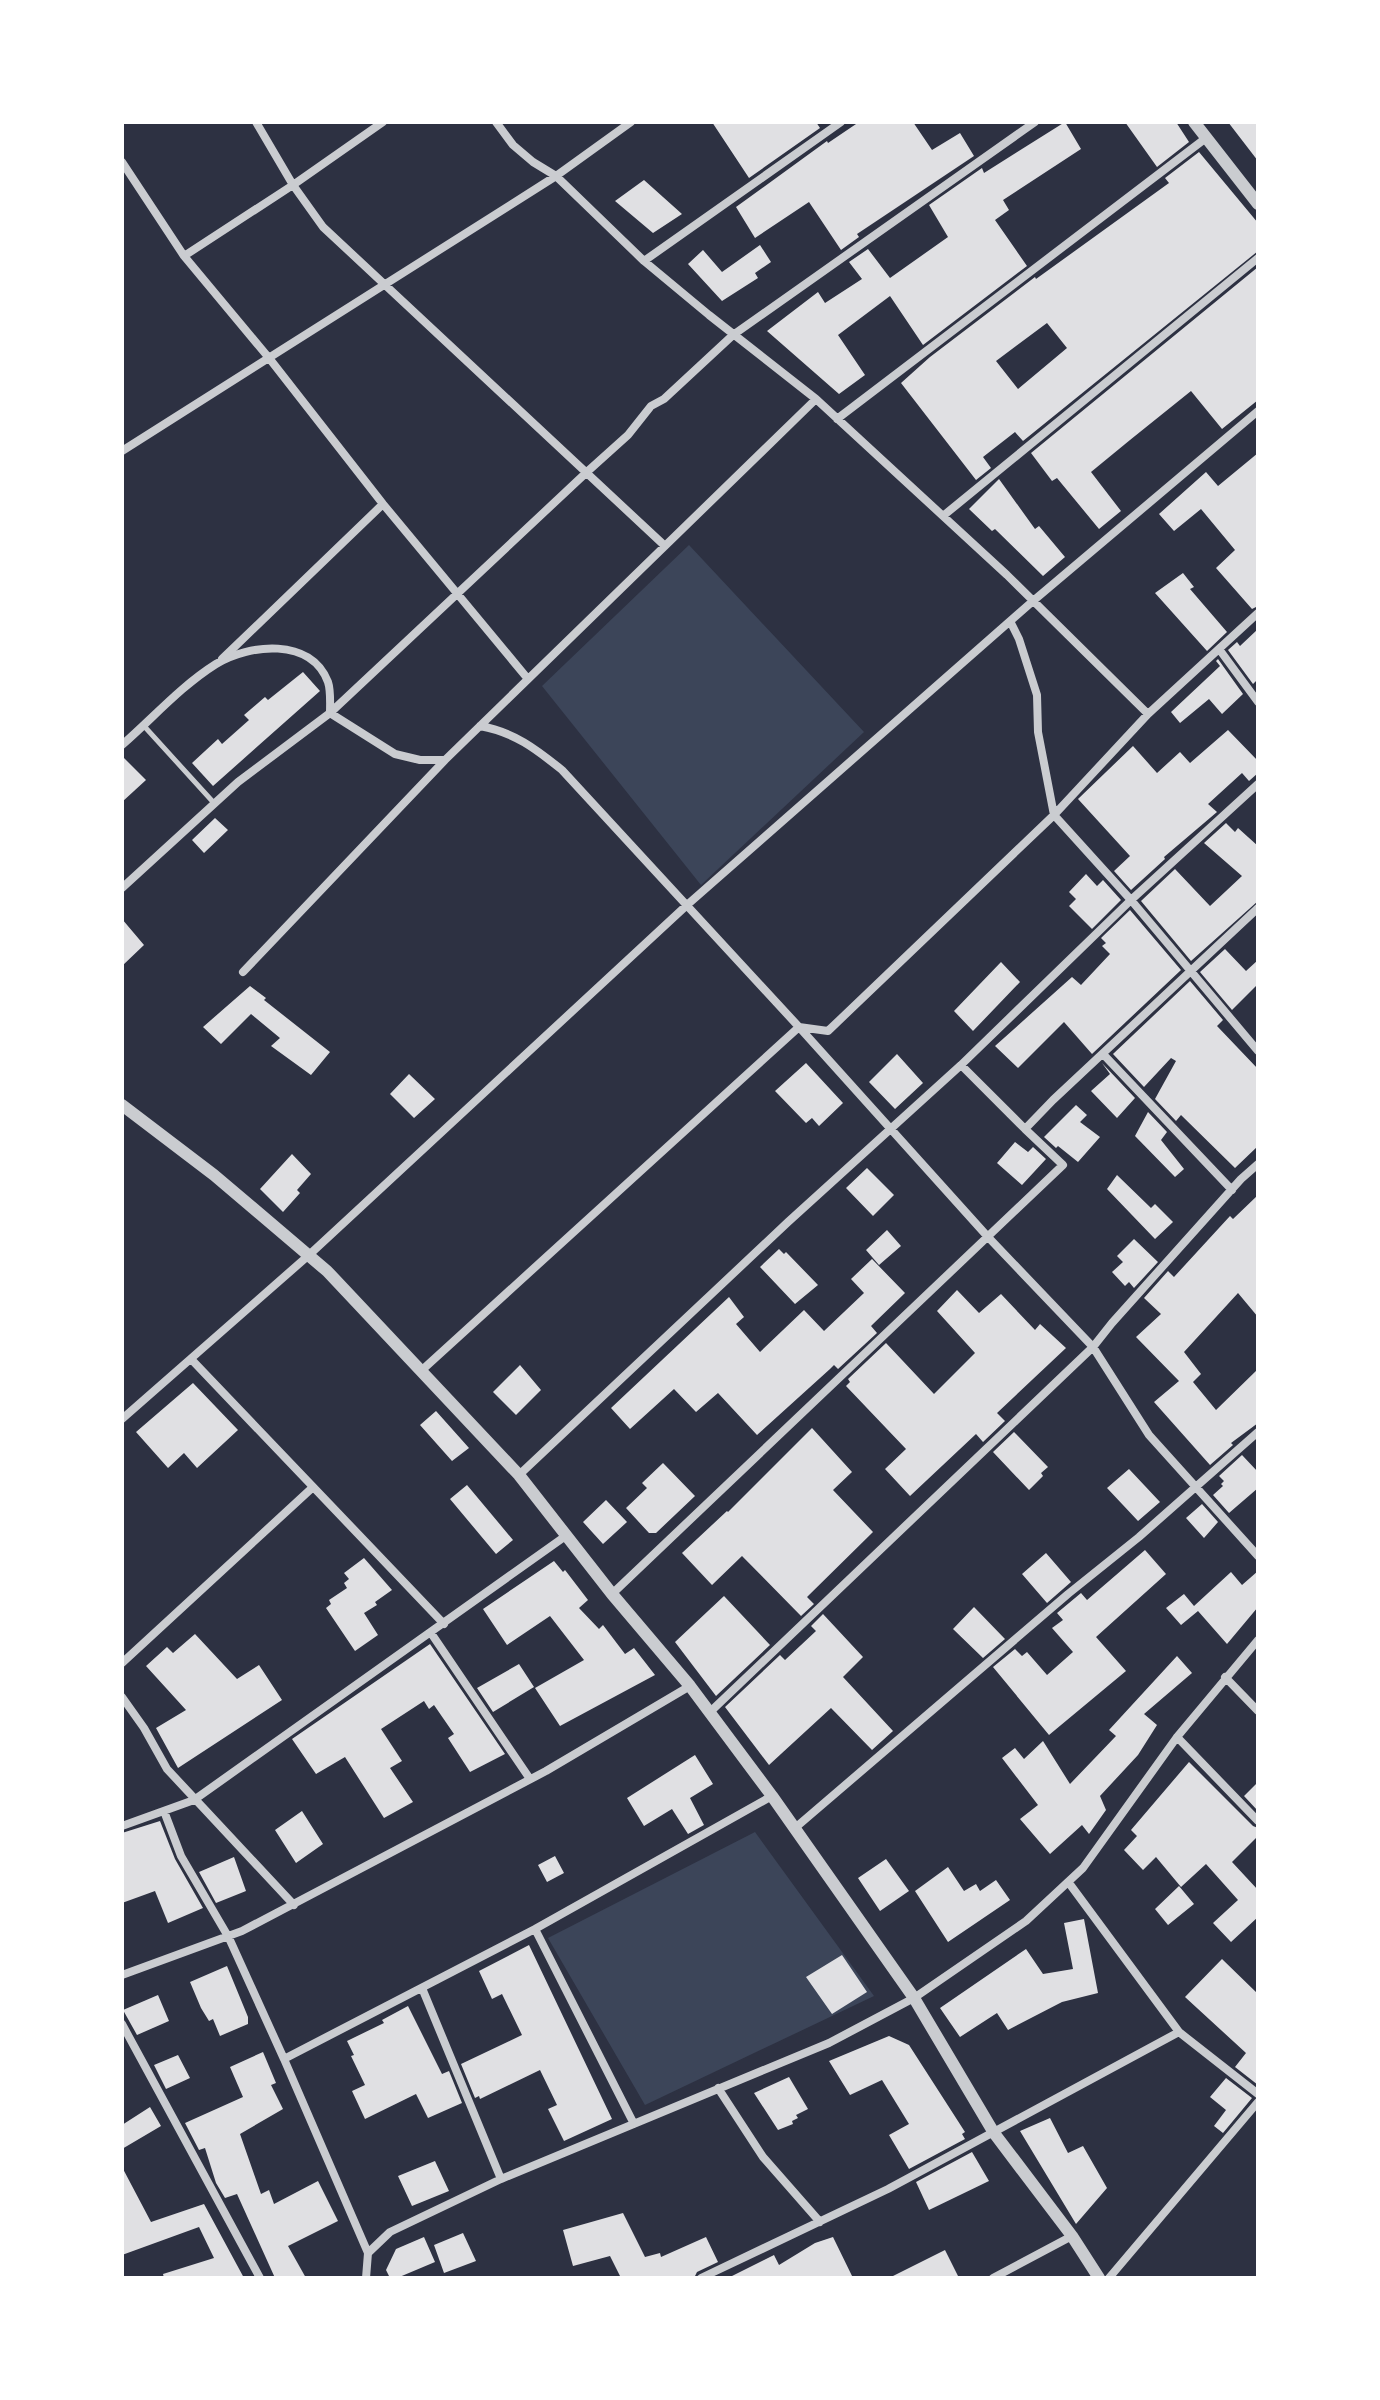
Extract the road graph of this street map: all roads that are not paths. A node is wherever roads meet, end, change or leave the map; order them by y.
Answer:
1 (256, 122) edge
2 (383, 122) edge
3 (496, 122) edge
4 (631, 122) edge
5 (841, 122) edge
6 (1035, 122) edge
7 (1194, 122) edge
8 (1206, 138) junction
9 (122, 162) edge
10 (556, 176) junction
11 (126, 177) edge
12 (293, 185) junction
13 (1258, 202) edge
14 (184, 256) junction
15 (1258, 258) edge
16 (644, 261) junction
17 (385, 284) junction
18 (733, 335) junction
19 (269, 358) junction
20 (816, 399) junction
21 (1258, 411) edge
22 (837, 419) junction
23 (122, 451) edge
24 (588, 471) junction
25 (383, 504) junction
26 (943, 516) junction
27 (665, 546) junction
28 (458, 594) junction
29 (1033, 601) junction
30 (1258, 613) edge
31 (1010, 621) junction
32 (1219, 649) junction
33 (218, 663) junction
34 (528, 679) junction
35 (1258, 702) edge
36 (330, 713) junction
37 (1148, 714) junction
38 (144, 726) junction
39 (480, 726) junction
40 (122, 745) edge
41 (445, 760) junction
42 (1258, 784) edge
43 (215, 803) junction
44 (1054, 815) junction
45 (122, 888) edge
46 (1131, 900) junction
47 (687, 905) junction
48 (1258, 908) edge
49 (1189, 971) junction
50 (243, 972) dead end
51 (799, 1027) junction
52 (1258, 1051) edge
53 (1103, 1054) junction
54 (961, 1065) junction
55 (122, 1105) edge
56 (1025, 1129) junction
57 (890, 1130) junction
58 (1258, 1164) edge
59 (1232, 1190) junction
60 (988, 1237) junction
61 (309, 1255) junction
62 (1093, 1347) junction
63 (191, 1359) junction
64 (421, 1371) junction
65 (122, 1419) edge
66 (1258, 1432) edge
67 (519, 1475) junction
68 (1197, 1487) junction
69 (312, 1488) junction
70 (567, 1535) junction
71 (1258, 1556) edge
72 (612, 1594) junction
73 (444, 1624) junction
74 (431, 1633) junction
75 (1258, 1640) edge
76 (122, 1663) edge
77 (1225, 1677) junction
78 (690, 1686) junction
79 (122, 1697) edge
80 (1258, 1711) edge
81 (709, 1713) junction
82 (1177, 1737) junction
83 (530, 1779) junction
84 (772, 1796) junction
85 (194, 1800) junction
86 (164, 1811) junction
87 (1258, 1821) edge
88 (122, 1826) edge
89 (795, 1828) junction
90 (1069, 1883) junction
91 (294, 1905) junction
92 (535, 1929) junction
93 (229, 1938) junction
94 (122, 1975) edge
95 (422, 1988) junction
96 (914, 1998) junction
97 (122, 2024) edge
98 (1179, 2032) junction
99 (284, 2059) junction
100 (718, 2088) junction
101 (1258, 2094) edge
102 (1258, 2102) edge
103 (634, 2124) junction
104 (994, 2133) junction
105 (501, 2179) junction
106 (820, 2222) junction
107 (1072, 2236) junction
108 (368, 2253) junction
109 (260, 2278) edge
110 (366, 2278) edge
111 (702, 2278) edge
112 (993, 2278) edge
113 (1099, 2278) edge
114 (1109, 2278) edge

1 - 12 street
2 - 12 street
3 - 10 street
4 - 10 street
5 - 16 street
6 - 18 street
7 - 8 street
8 - 13 street
8 - 22 street
9 - 11 street
10 - 16 street
10 - 17 street
11 - 14 street
12 - 14 street
12 - 17 street
14 - 19 street
15 - 26 street
16 - 18 street
17 - 19 street
17 - 24 street
18 - 20 street
18 - 24 street
19 - 23 street
19 - 25 street
20 - 22 street
20 - 27 street
21 - 29 street
22 - 26 street
24 - 27 street
24 - 28 street
25 - 28 street
25 - 33 street
26 - 29 street
27 - 34 street
28 - 34 street
28 - 36 street
29 - 31 street
29 - 37 street
30 - 32 street
31 - 44 street
31 - 47 street
32 - 35 street
32 - 37 street
33 - 36 street
33 - 38 street
34 - 39 street
36 - 41 street
36 - 43 street
37 - 44 street
38 - 40 street
38 - 43 lane
39 - 41 street
39 - 47 street
41 - 50 street
42 - 46 street
43 - 45 street
44 - 46 street
44 - 51 street
46 - 49 street
46 - 54 street
47 - 51 street
47 - 61 street
48 - 49 street
49 - 52 street
49 - 53 street
51 - 57 street
51 - 64 street
53 - 56 street
53 - 59 street
54 - 56 street
54 - 57 street
55 - 61 street
56 - 60 street
57 - 60 street
57 - 67 street
58 - 59 street
59 - 62 street
60 - 62 street
60 - 72 street
61 - 63 street
61 - 64 street
62 - 68 street
62 - 81 street
63 - 65 street
63 - 69 street
64 - 67 street
66 - 68 street
67 - 70 street
68 - 71 street
68 - 89 street
69 - 73 street
69 - 76 street
70 - 72 street
70 - 73 street
72 - 78 street
73 - 74 street
74 - 83 street
74 - 85 street
75 - 77 street
77 - 80 street
77 - 82 street
78 - 81 street
78 - 83 street
79 - 85 street
81 - 84 street
82 - 87 street
82 - 90 street
83 - 91 street
84 - 89 street
84 - 92 street
85 - 86 street
85 - 91 street
86 - 88 street
86 - 93 street
89 - 96 street
90 - 96 street
90 - 98 street
91 - 93 street
92 - 95 street
92 - 103 street
93 - 94 street
93 - 99 street
95 - 99 street
95 - 105 street
96 - 100 street
96 - 104 street
97 - 109 street
98 - 101 street
98 - 104 street
99 - 108 street
100 - 103 street
100 - 106 street
102 - 114 street
103 - 105 street
104 - 106 street
104 - 107 street
105 - 108 street
106 - 111 street
107 - 112 street
107 - 113 street
108 - 110 street

